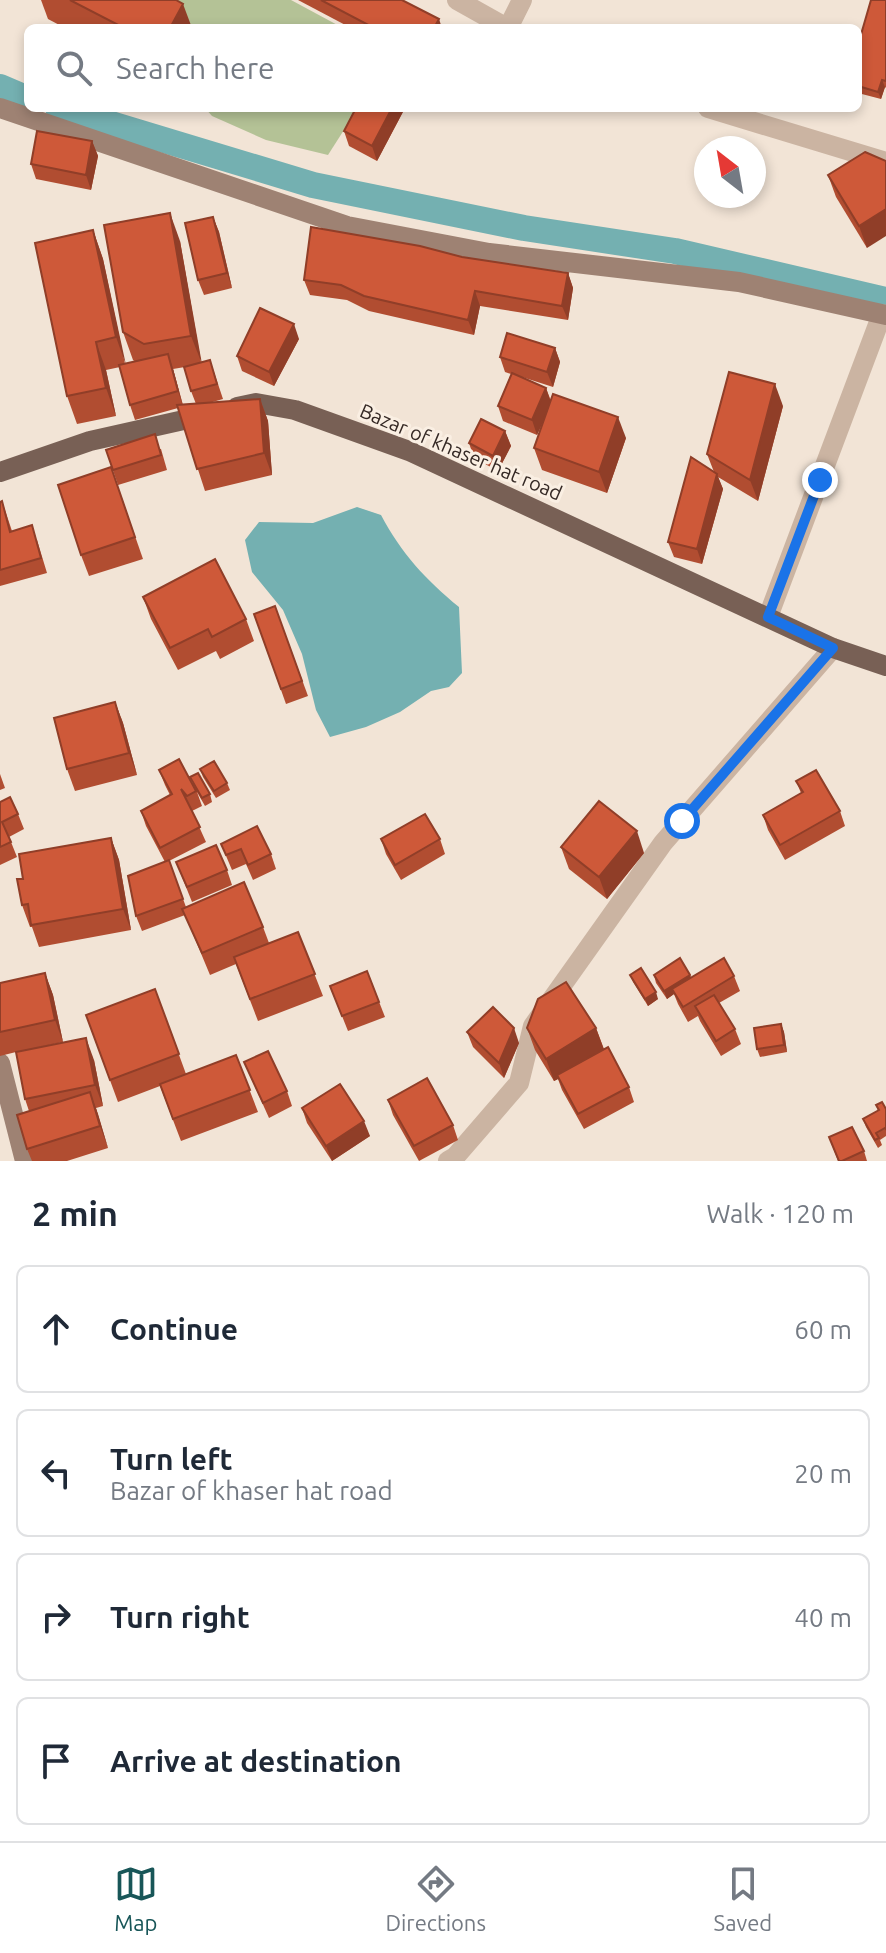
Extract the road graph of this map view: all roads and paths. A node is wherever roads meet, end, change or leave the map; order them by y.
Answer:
1 (457, 0) edge
2 (522, 0) edge
3 (501, 24) edge
4 (510, 24) edge
5 (0, 108) edge
6 (721, 112) edge
7 (886, 162) edge
8 (884, 315) edge
9 (0, 472) edge
10 (768, 617) junction
11 (833, 648) junction
12 (886, 666) edge
13 (0, 1063) edge
14 (25, 1161) edge
15 (448, 1161) edge

1 - 3 street
2 - 4 street
5 - 8 street
6 - 7 street
8 - 10 street
9 - 10 main road, Bazar of khaser hat road
10 - 11 main road, Bazar of khaser hat road
11 - 12 main road, Bazar of khaser hat road
11 - 15 street
13 - 14 street

